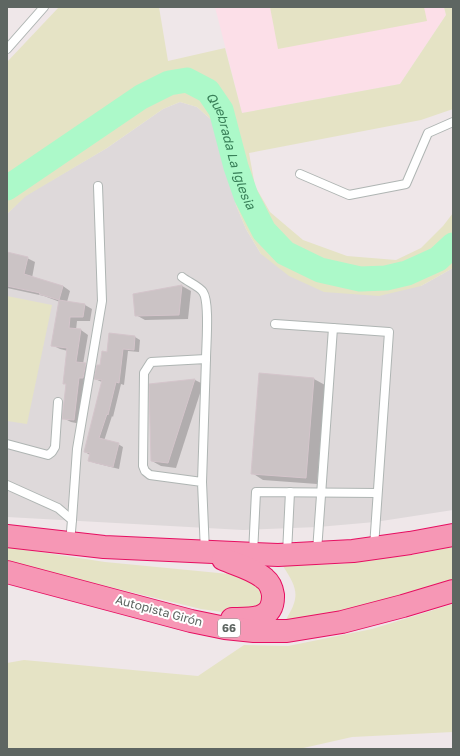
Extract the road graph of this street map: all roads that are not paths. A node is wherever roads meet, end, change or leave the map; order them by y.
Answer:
1 (44, 7) edge
2 (7, 49) edge
3 (453, 122) edge
4 (300, 174) dead end
5 (98, 186) dead end
6 (182, 278) dead end
7 (275, 324) dead end
8 (333, 328) junction
9 (206, 359) junction
10 (58, 402) dead end
11 (7, 444) edge
12 (202, 482) junction
13 (7, 485) edge
14 (290, 492) junction
15 (321, 492) junction
16 (378, 493) junction
17 (72, 520) junction
18 (453, 535) edge
19 (7, 536) edge
20 (70, 544) junction
21 (374, 548) junction
22 (205, 552) junction
23 (316, 554) junction
24 (253, 555) junction
25 (287, 555) junction
26 (7, 572) edge
27 (453, 591) edge
28 (191, 621) junction

1 - 2 lane
3 - 4 lane
5 - 17 lane
6 - 9 lane
7 - 8 lane
8 - 15 lane
8 - 16 lane
9 - 12 lane
9 - 12 lane
10 - 11 lane
12 - 22 lane
13 - 17 lane
14 - 15 lane
14 - 24 lane
14 - 25 lane
15 - 16 lane
15 - 23 lane
16 - 21 lane
17 - 20 lane
18 - 21 highway
19 - 20 highway
20 - 22 highway
21 - 23 highway
22 - 24 highway
22 - 28 highway
23 - 25 highway
24 - 25 highway
26 - 28 highway, Autopista Girón / 66
27 - 28 highway, Autopista Girón / 66

